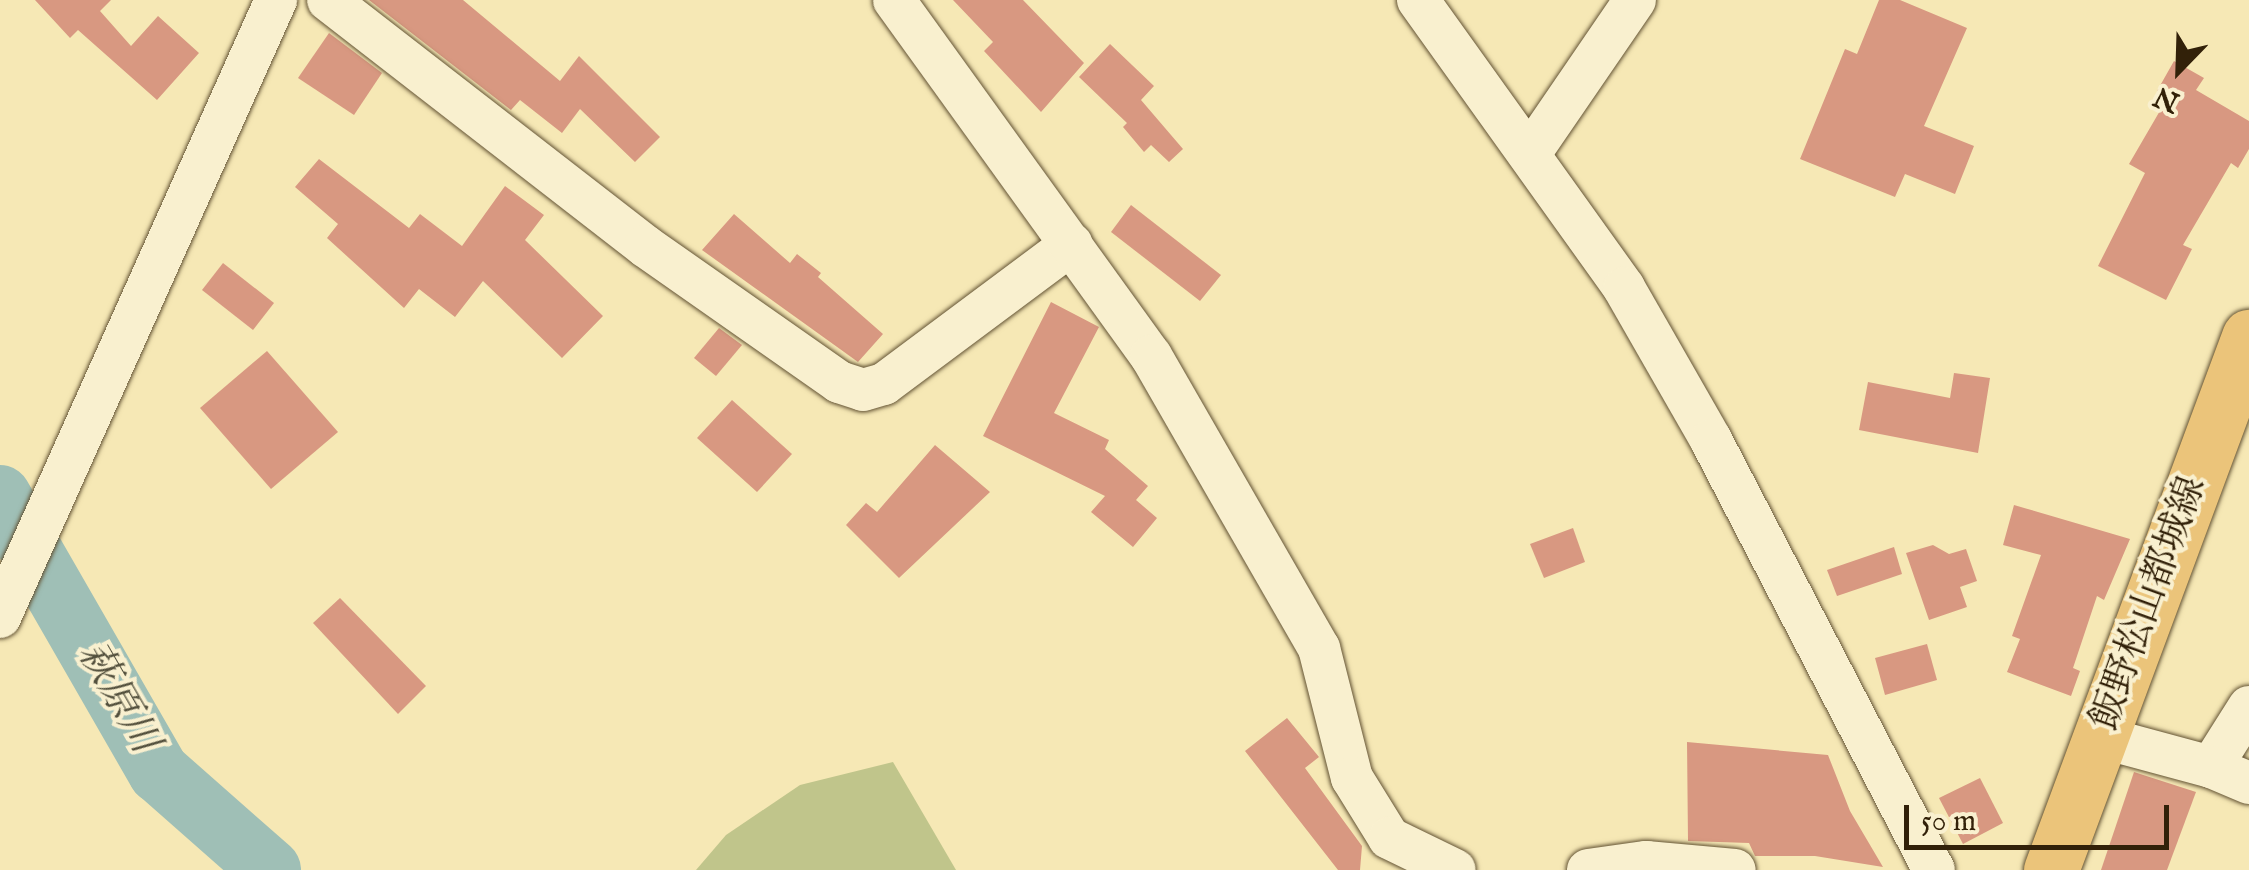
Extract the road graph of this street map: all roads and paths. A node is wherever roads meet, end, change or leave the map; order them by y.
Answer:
1 (276, 0) edge
2 (328, 0) edge
3 (894, 0) edge
4 (1418, 0) edge
5 (1635, 0) edge
6 (1531, 152) junction
7 (1072, 244) junction
8 (2249, 337) edge
9 (0, 618) edge
10 (2249, 707) edge
11 (2100, 737) junction
12 (2230, 775) edge
13 (1456, 870) edge
14 (1588, 870) edge
15 (1735, 870) edge
16 (1934, 870) edge
17 (2051, 870) edge

1 - 9 street
2 - 7 street
3 - 7 street
4 - 6 street
5 - 6 street
6 - 16 street
7 - 13 street
8 - 11 main road, 飯野松山都城線
10 - 12 street
11 - 12 street
11 - 17 main road, 飯野松山都城線
14 - 15 street

